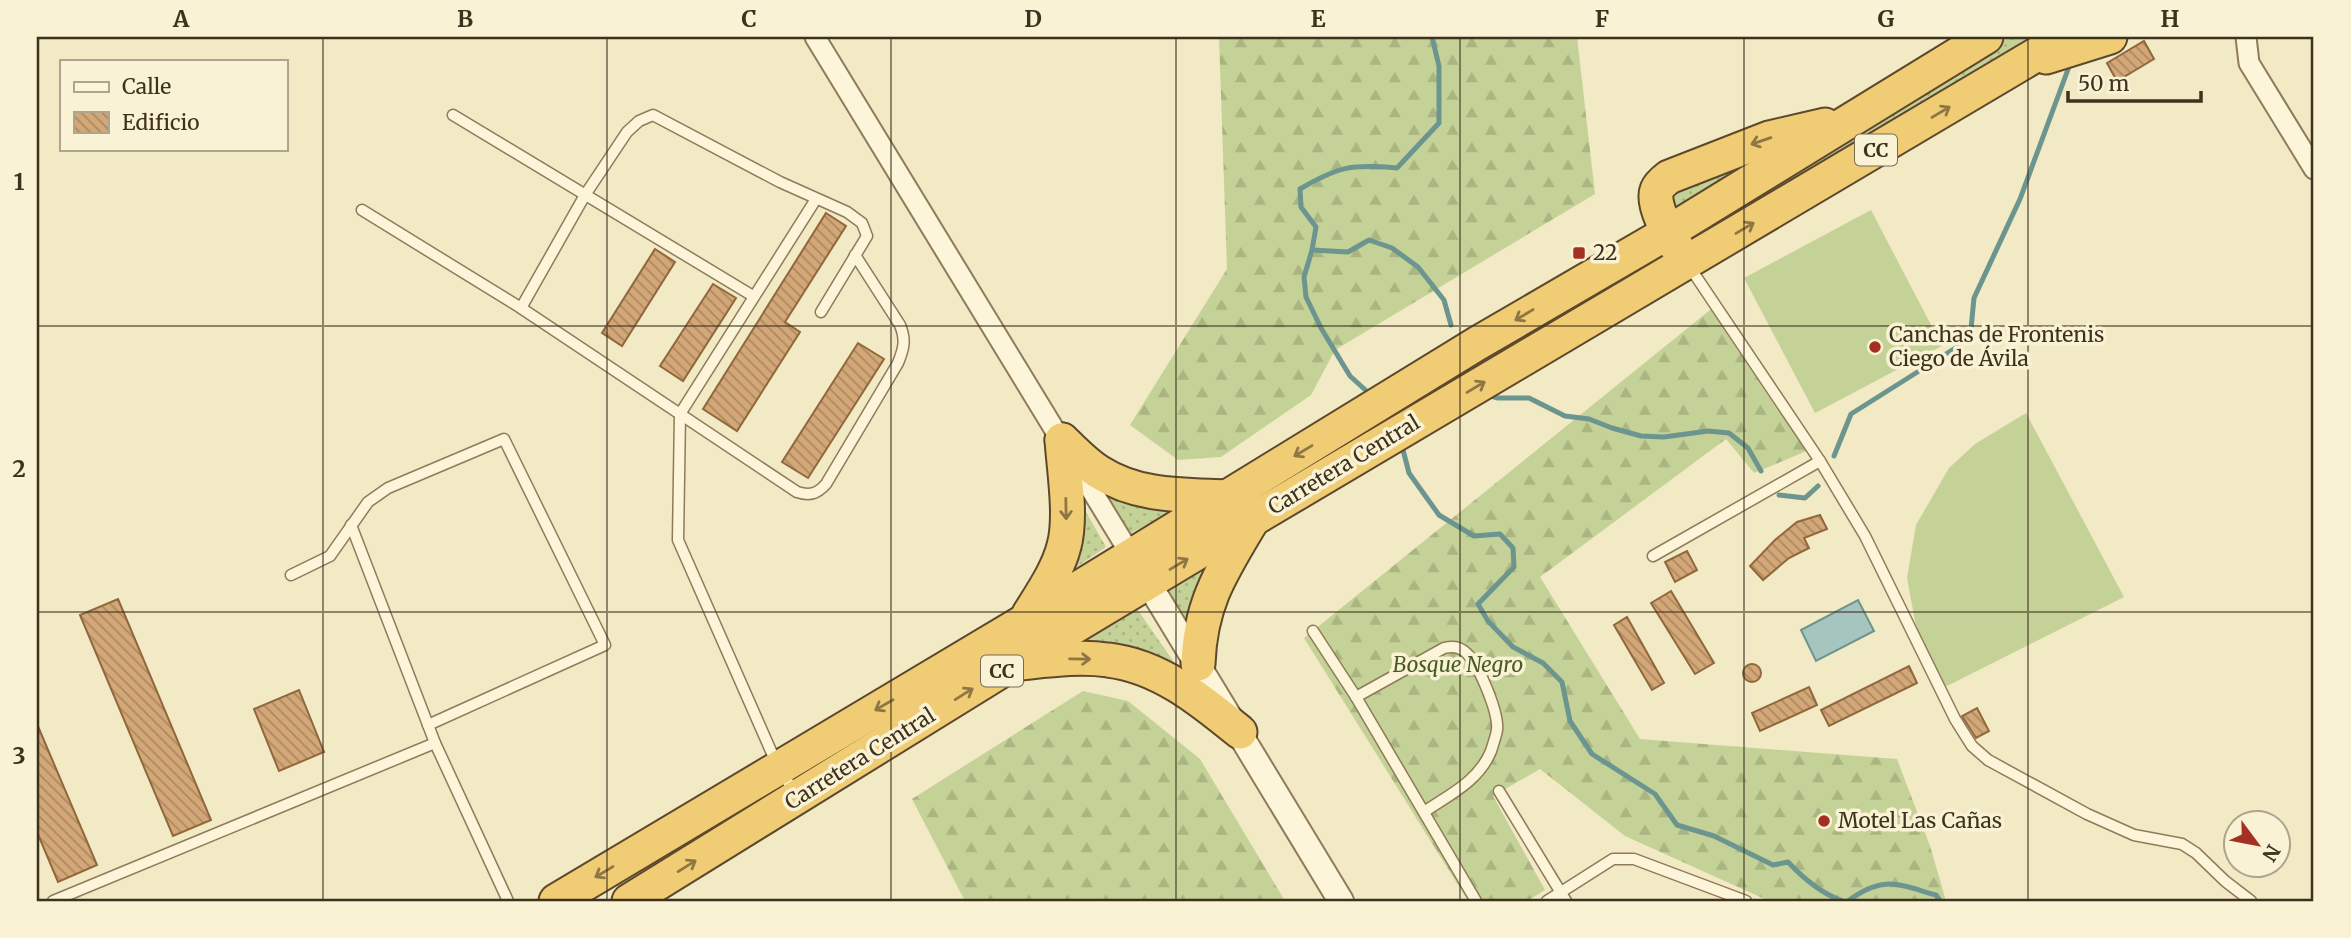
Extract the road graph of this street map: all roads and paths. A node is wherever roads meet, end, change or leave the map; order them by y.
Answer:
1 (815, 37) edge
2 (1986, 37) edge
3 (2066, 37) edge
4 (2110, 37) edge
5 (2246, 37) edge
6 (2020, 65) junction
7 (453, 115) dead end
8 (1852, 119) junction
9 (2314, 169) edge
10 (585, 195) junction
11 (816, 199) junction
12 (362, 210) dead end
13 (1667, 233) junction
14 (855, 256) junction
15 (1687, 263) junction
16 (753, 296) junction
17 (521, 308) junction
18 (821, 312) dead end
19 (680, 414) junction
20 (1062, 440) junction
21 (1820, 461) junction
22 (1226, 497) junction
23 (1255, 518) junction
24 (351, 525) junction
25 (1131, 555) junction
26 (1653, 556) dead end
27 (291, 575) dead end
28 (1149, 582) junction
29 (1025, 621) junction
30 (1313, 631) dead end
31 (1012, 664) junction
32 (1198, 664) junction
33 (1356, 697) junction
34 (428, 725) junction
35 (1240, 732) junction
36 (435, 743) junction
37 (778, 767) junction
38 (1499, 792) dead end
39 (798, 797) junction
40 (1424, 812) junction
41 (1563, 897) edge
42 (1727, 898) edge
43 (53, 901) edge
44 (508, 901) edge
45 (556, 901) edge
46 (629, 901) edge
47 (1341, 901) edge
48 (1476, 901) edge
49 (1547, 901) edge
50 (1746, 901) edge
51 (2251, 901) edge

1 - 20 street
2 - 8 highway, Carretera Central / CC
3 - 6 highway, Carretera Central / CC
4 - 6 highway
5 - 9 street
15 -> 6 highway, Carretera Central / CC
7 - 10 lane
8 - 13 highway, Carretera Central / CC
8 -> 13 highway
10 - 11 lane
10 - 16 lane
10 - 17 lane
11 - 14 lane
11 - 16 lane
12 - 17 lane
13 - 15 highway
13 -> 22 highway, Carretera Central / CC
14 - 18 lane
14 - 19 lane
15 - 21 lane
23 -> 15 highway, Carretera Central / CC
16 - 19 lane
17 - 19 lane
19 - 37 lane
20 - 22 highway
20 - 25 street
20 -> 29 highway
21 - 26 lane
21 - 51 lane
22 - 25 highway, Carretera Central / CC
28 -> 23 highway, Carretera Central / CC
23 - 32 highway
24 - 27 lane
24 - 34 lane
24 - 34 lane
25 - 28 street
25 - 29 highway, Carretera Central / CC
28 - 31 highway, Carretera Central / CC
28 - 32 street
29 -> 37 highway, Carretera Central / CC
30 - 33 lane
31 -> 35 highway
39 -> 31 highway, Carretera Central / CC
32 - 35 street
33 - 40 lane
33 - 40 lane
34 - 36 lane
35 - 47 street
36 - 43 lane
36 - 44 lane
37 - 39 lane
37 -> 45 highway, Carretera Central / CC
38 - 41 lane
46 -> 39 highway, Carretera Central / CC
40 - 48 lane
41 - 42 lane
41 - 49 lane
42 - 50 lane

